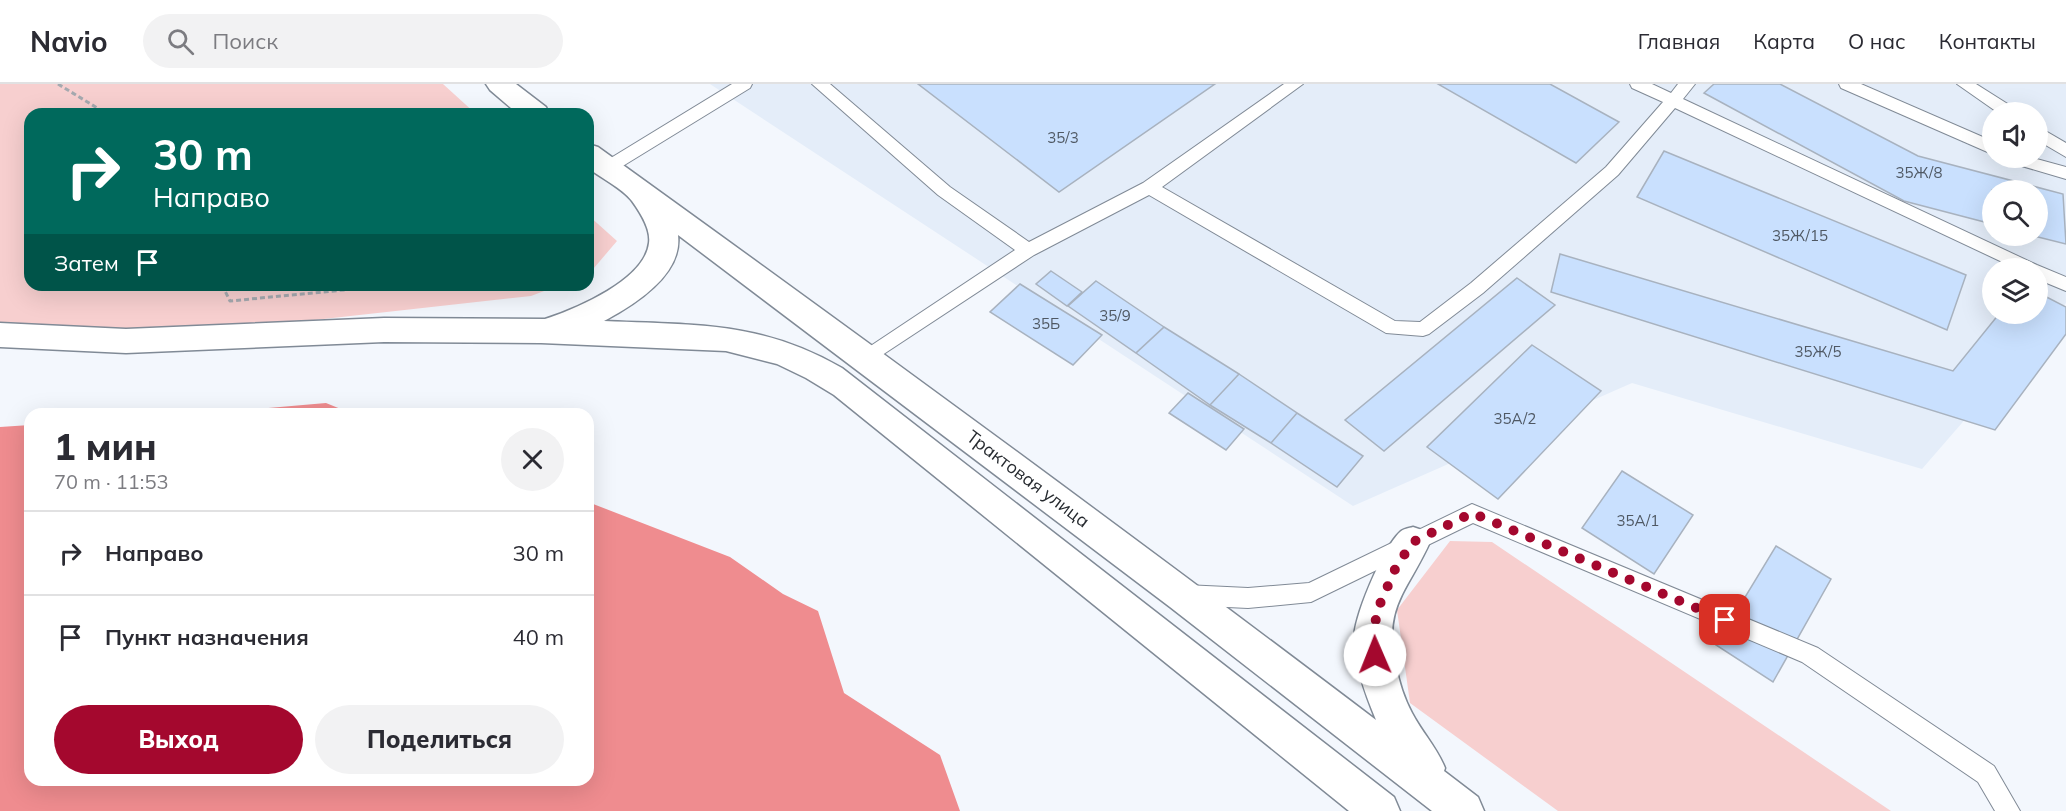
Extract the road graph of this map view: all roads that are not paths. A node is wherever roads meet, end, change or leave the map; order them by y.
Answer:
1 (499, 84) edge
2 (744, 84) edge
3 (820, 84) edge
4 (1295, 84) edge
5 (1638, 84) edge
6 (1688, 84) edge
7 (1847, 84) edge
8 (1965, 84) edge
9 (1673, 101) junction
10 (1993, 102) edge
11 (529, 108) edge
12 (2048, 139) edge
13 (1982, 144) edge
14 (2066, 151) edge
15 (597, 161) edge
16 (2048, 167) edge
17 (2066, 172) edge
18 (1149, 187) junction
19 (639, 189) junction
20 (1028, 250) junction
21 (2009, 258) edge
22 (2048, 277) edge
23 (2066, 284) edge
24 (541, 331) junction
25 (0, 335) edge
26 (867, 358) junction
27 (1413, 542) junction
28 (1183, 595) junction
29 (1459, 807) edge
30 (1380, 811) edge
31 (2007, 811) edge

1 - 11 main road
2 - 15 lane
3 - 20 lane
4 - 18 lane
5 - 9 lane
6 - 9 lane
7 - 13 lane
8 - 10 lane
9 - 18 lane
9 - 21 lane
12 - 14 lane
15 - 19 main road, Трактовая улица
16 - 17 lane
18 - 20 lane
19 - 24 main road
19 - 26 main road, Трактовая улица
20 - 26 lane
22 - 23 lane
24 - 25 main road
24 - 30 main road
26 - 28 main road, Трактовая улица
27 - 28 lane
27 - 29 main road
27 - 31 lane
28 - 29 main road, Трактовая улица

